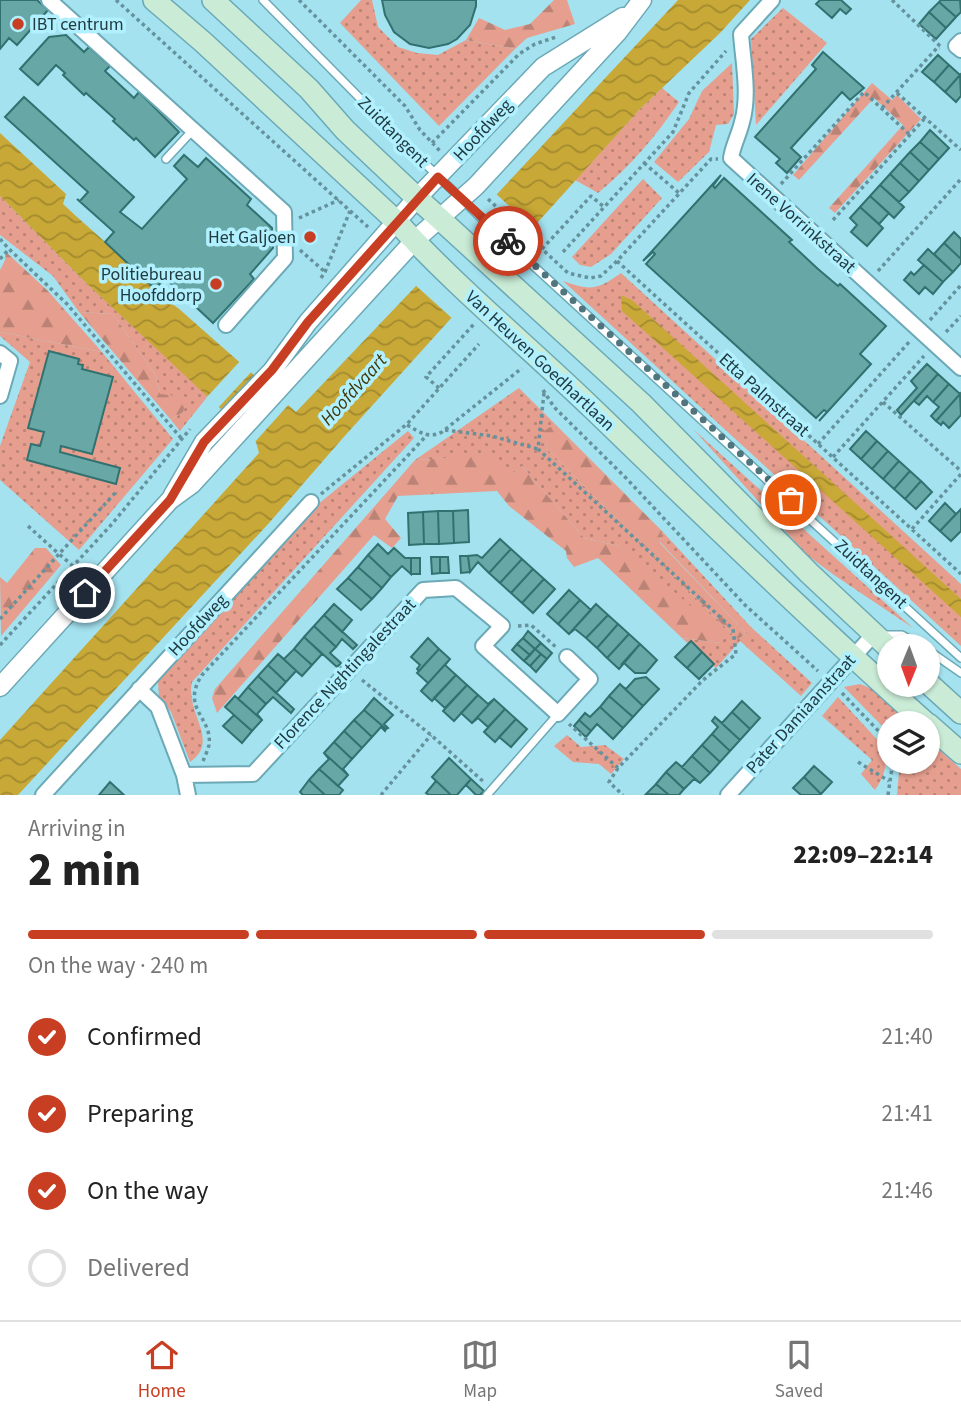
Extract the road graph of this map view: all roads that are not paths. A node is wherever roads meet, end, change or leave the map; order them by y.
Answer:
1 (49, 0) edge
2 (154, 0) edge
3 (214, 0) edge
4 (263, 0) edge
5 (772, 0) edge
6 (637, 6) edge
7 (193, 130) junction
8 (166, 159) dead end
9 (438, 177) junction
10 (417, 198) junction
11 (466, 203) junction
12 (397, 222) junction
13 (445, 223) junction
14 (420, 248) junction
15 (226, 324) dead end
16 (0, 353) edge
17 (961, 368) edge
18 (0, 397) edge
19 (170, 500) junction
20 (311, 502) road end
21 (877, 637) edge
22 (877, 643) edge
23 (567, 657) road end
24 (852, 657) junction
25 (940, 658) edge
26 (961, 658) edge
27 (961, 673) edge
28 (0, 687) edge
29 (139, 689) junction
30 (940, 694) edge
31 (913, 711) edge
32 (961, 713) edge
33 (558, 714) junction
34 (940, 734) edge
35 (961, 753) edge
36 (190, 775) junction
37 (490, 792) edge
38 (43, 795) edge
39 (188, 795) edge
40 (728, 795) edge

1 - 7 street
2 - 12 main road, Van Heuven Goedhartlaan
3 - 10 main road
4 - 9 lane, Zuidtangent
5 - 17 street, Irene Vorrinkstraat
6 - 9 street, Hoofdweg
6 - 11 street, Hoofdweg
7 - 8 lane
7 - 15 street
9 - 10 street, Hoofdweg
9 - 11 lane, Zuidtangent
10 - 12 street, Hoofdweg
10 - 13 main road
11 - 13 street, Hoofdweg
11 - 26 lane, Zuidtangent
12 - 14 main road, Van Heuven Goedhartlaan
12 - 19 street, Hoofdweg
13 - 14 street, Hoofdweg
13 - 21 main road
14 - 19 street, Hoofdweg
14 - 24 main road, Van Heuven Goedhartlaan
16 - 18 street
19 - 28 street, Hoofdweg
20 - 29 street, Hoofdweg
22 - 24 street, Pater Damiaanstraat
23 - 33 street
24 - 31 main road, Van Heuven Goedhartlaan
24 - 40 street, Pater Damiaanstraat
25 - 27 lane
29 - 36 street
29 - 38 street, Hoofdweg
30 - 32 main road
33 - 36 street, Florence Nightingalestraat
33 - 37 lane
34 - 35 main road, Van Heuven Goedhartlaan
36 - 39 street

